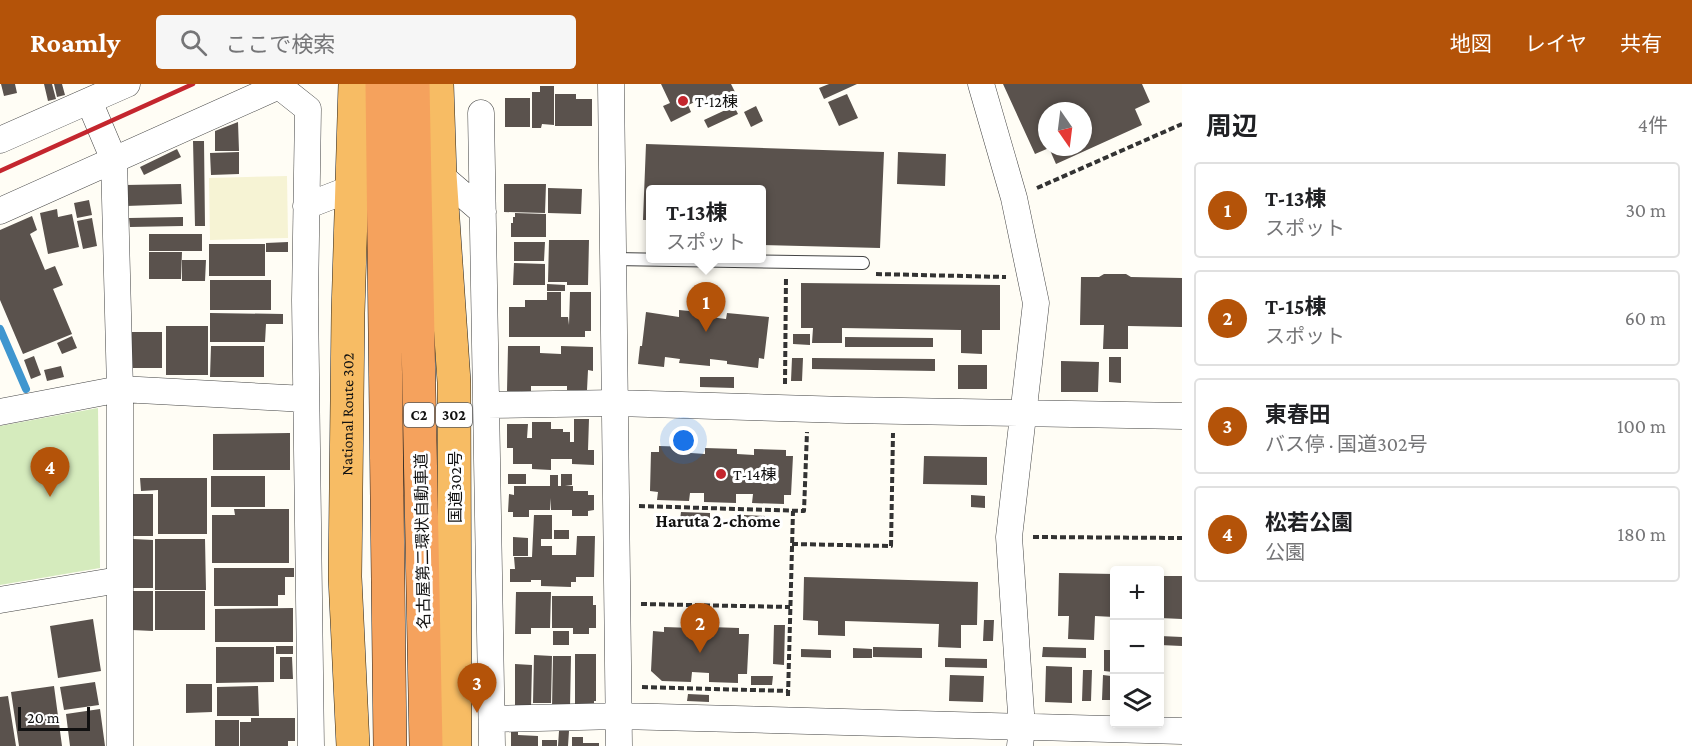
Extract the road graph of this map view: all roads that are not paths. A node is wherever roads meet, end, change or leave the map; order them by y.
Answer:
1 (127, 84) edge
2 (355, 84) edge
3 (382, 84) edge
4 (413, 84) edge
5 (437, 84) edge
6 (611, 84) edge
7 (981, 84) edge
8 (89, 101) junction
9 (481, 113) dead end
10 (0, 140) edge
11 (114, 160) junction
12 (440, 175) junction
13 (350, 189) junction
14 (306, 206) junction
15 (0, 211) edge
16 (483, 213) junction
17 (614, 259) junction
18 (646, 259) edge
19 (766, 261) edge
20 (863, 263) road end
21 (120, 389) junction
22 (306, 399) junction
23 (616, 403) junction
24 (487, 405) junction
25 (0, 412) edge
26 (1024, 414) junction
27 (1182, 416) edge
28 (119, 580) junction
29 (0, 600) edge
30 (619, 716) junction
31 (492, 719) junction
32 (1182, 731) edge
33 (1021, 737) edge
34 (120, 746) edge
35 (311, 746) edge
36 (353, 746) edge
37 (390, 746) edge
38 (426, 746) edge
39 (455, 746) edge
40 (492, 746) edge
41 (620, 746) edge

1 - 8 street
2 - 13 highway, National Route 302
3 - 37 highway, 名古屋第二環状自動車道 / C2
4 - 38 highway, 名古屋第二環状自動車道 / C2
5 - 12 highway, 国道302号 / 302
6 - 17 street
7 - 26 street
8 - 10 street
8 - 11 street
9 - 16 street
11 - 14 street
11 - 15 street
11 - 21 street
12 - 16 street
12 - 39 highway, 国道302号 / 302
13 - 14 street
13 - 36 highway, National Route 302
14 - 22 street
16 - 24 street
17 - 18 lane
17 - 23 street
19 - 20 lane
21 - 22 street
21 - 25 street
21 - 28 street
22 - 35 street
23 - 24 street
23 - 26 street
23 - 30 street
24 - 31 street
26 - 27 street
26 - 33 street
28 - 29 street
28 - 34 street
30 - 31 street
30 - 33 street
30 - 41 street
31 - 40 street
32 - 33 street

